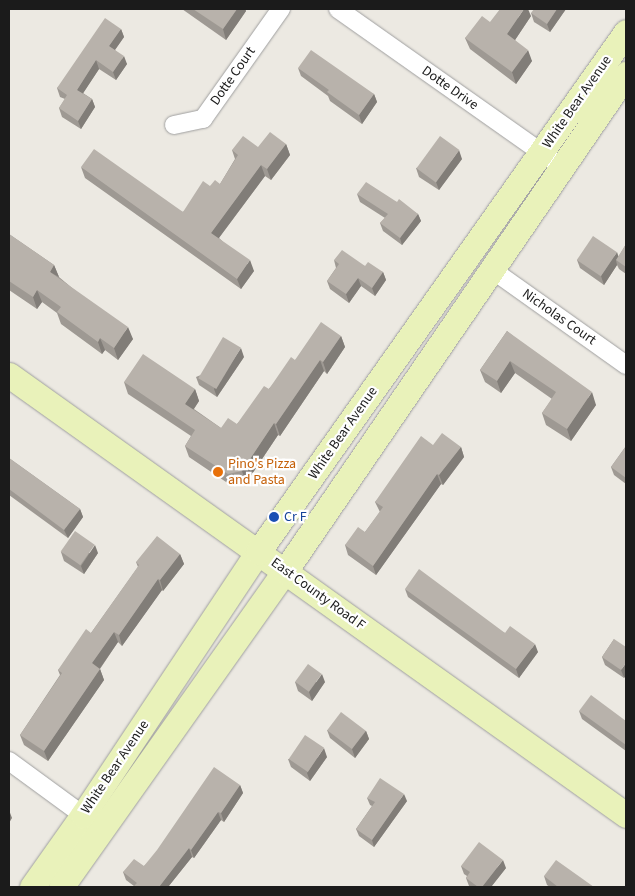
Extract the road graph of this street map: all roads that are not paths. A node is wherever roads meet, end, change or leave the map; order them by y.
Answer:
1 (281, 9) edge
2 (338, 9) edge
3 (626, 32) edge
4 (626, 74) edge
5 (174, 125) dead end
6 (552, 160) junction
7 (491, 269) junction
8 (626, 365) edge
9 (9, 375) edge
10 (258, 552) junction
11 (286, 571) junction
12 (9, 761) edge
13 (626, 815) edge
14 (92, 821) junction
15 (32, 887) edge
16 (61, 887) edge

1 - 5 street, Dotte Court
2 - 6 street, Dotte Drive
3 - 6 main road, White Bear Avenue
4 - 6 main road, White Bear Avenue
6 - 7 main road, White Bear Avenue
6 - 10 main road, White Bear Avenue
7 - 8 street, Nicholas Court
7 - 11 main road, White Bear Avenue
9 - 10 main road, East County Road F
10 - 11 main road, East County Road F
10 - 14 main road, White Bear Avenue
11 - 13 main road, East County Road F
11 - 14 main road, White Bear Avenue
12 - 14 street
14 - 15 main road, White Bear Avenue
14 - 16 main road, White Bear Avenue

